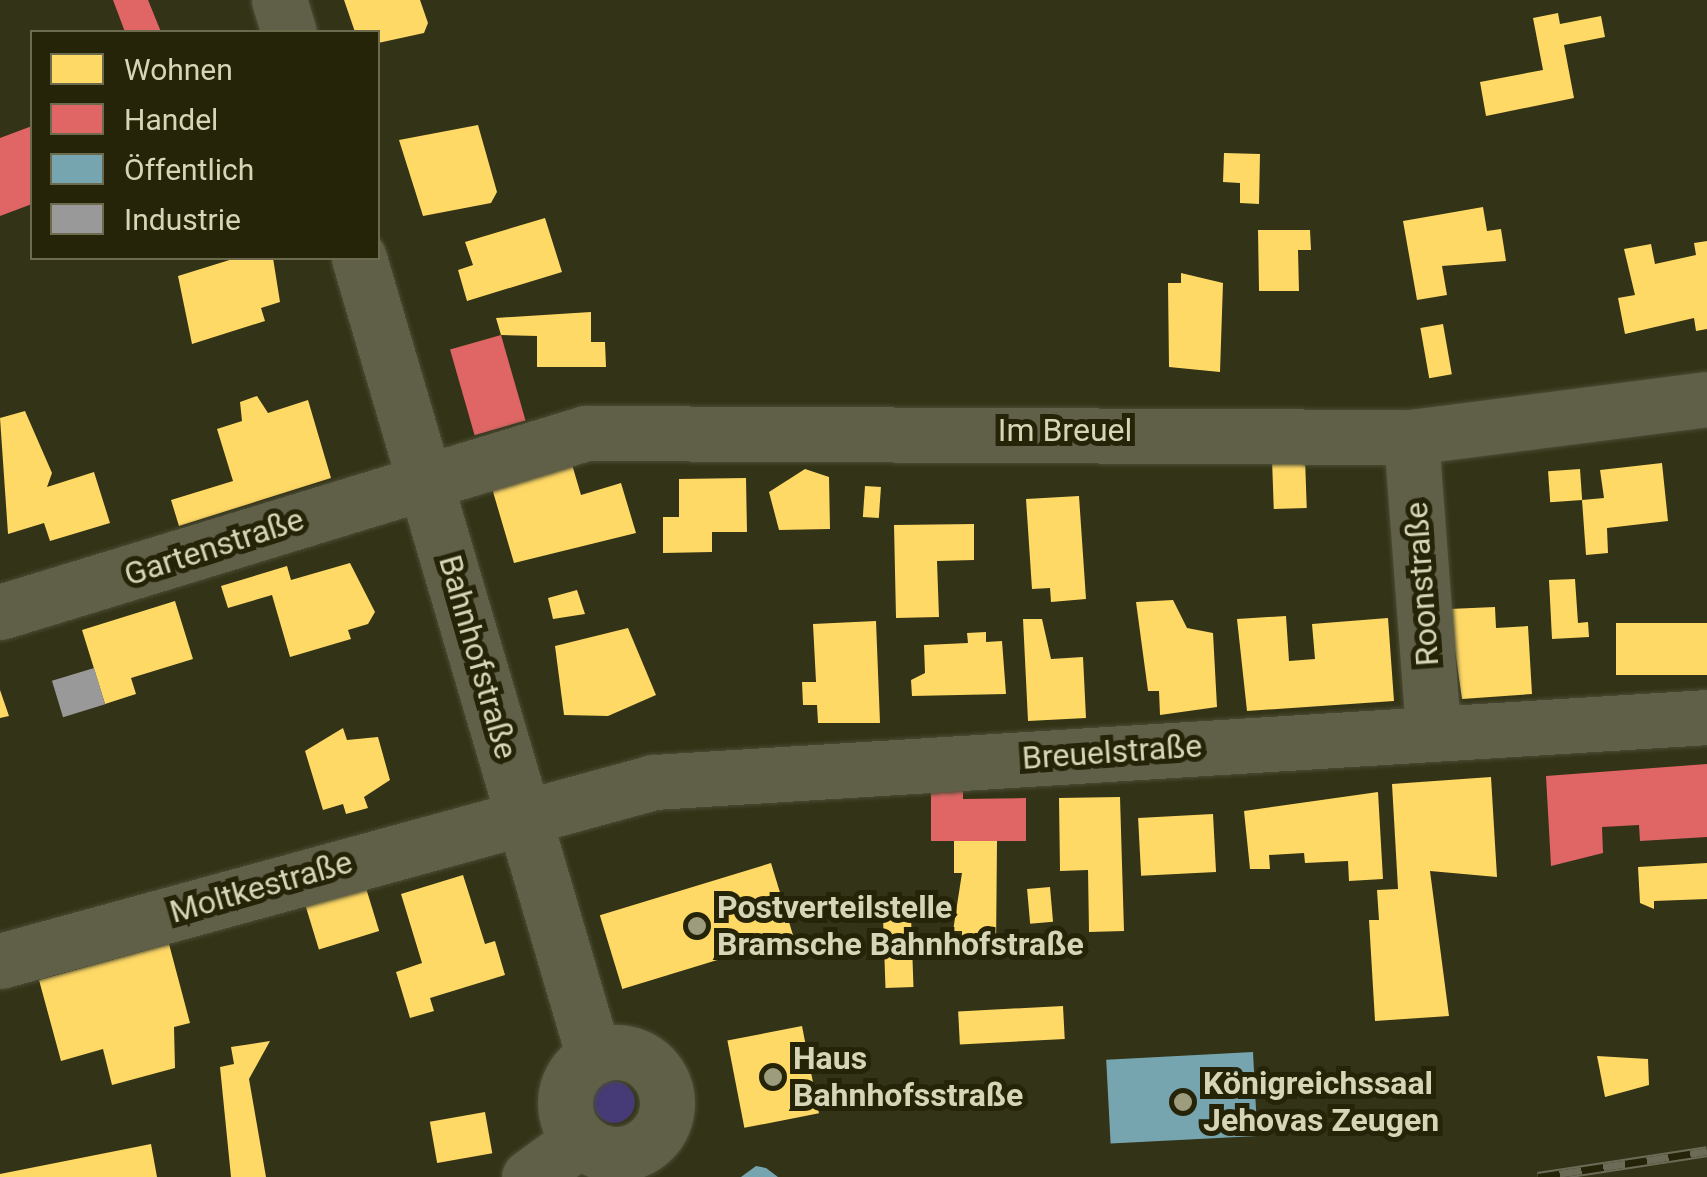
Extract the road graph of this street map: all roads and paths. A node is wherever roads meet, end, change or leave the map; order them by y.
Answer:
1 (279, 0) edge
2 (288, 30) edge
3 (360, 260) edge
4 (1707, 400) edge
5 (1410, 437) junction
6 (427, 477) junction
7 (0, 612) edge
8 (1707, 717) edge
9 (1433, 732) junction
10 (522, 814) junction
11 (0, 961) edge
12 (594, 1057) junction
13 (580, 1140) junction
14 (529, 1177) edge

1 - 2 street
3 - 6 street, Bahnhofstraße
4 - 5 street, Im Breuel
5 - 6 street, Im Breuel
5 - 9 street, Roonstraße
6 - 7 street, Gartenstraße
6 - 10 street, Bahnhofstraße
8 - 9 street, Breuelstraße
9 - 10 street, Breuelstraße
10 - 11 street, Moltkestraße
10 - 12 street, Bahnhofstraße
12 - 13 street
12 - 13 street
13 - 14 street

